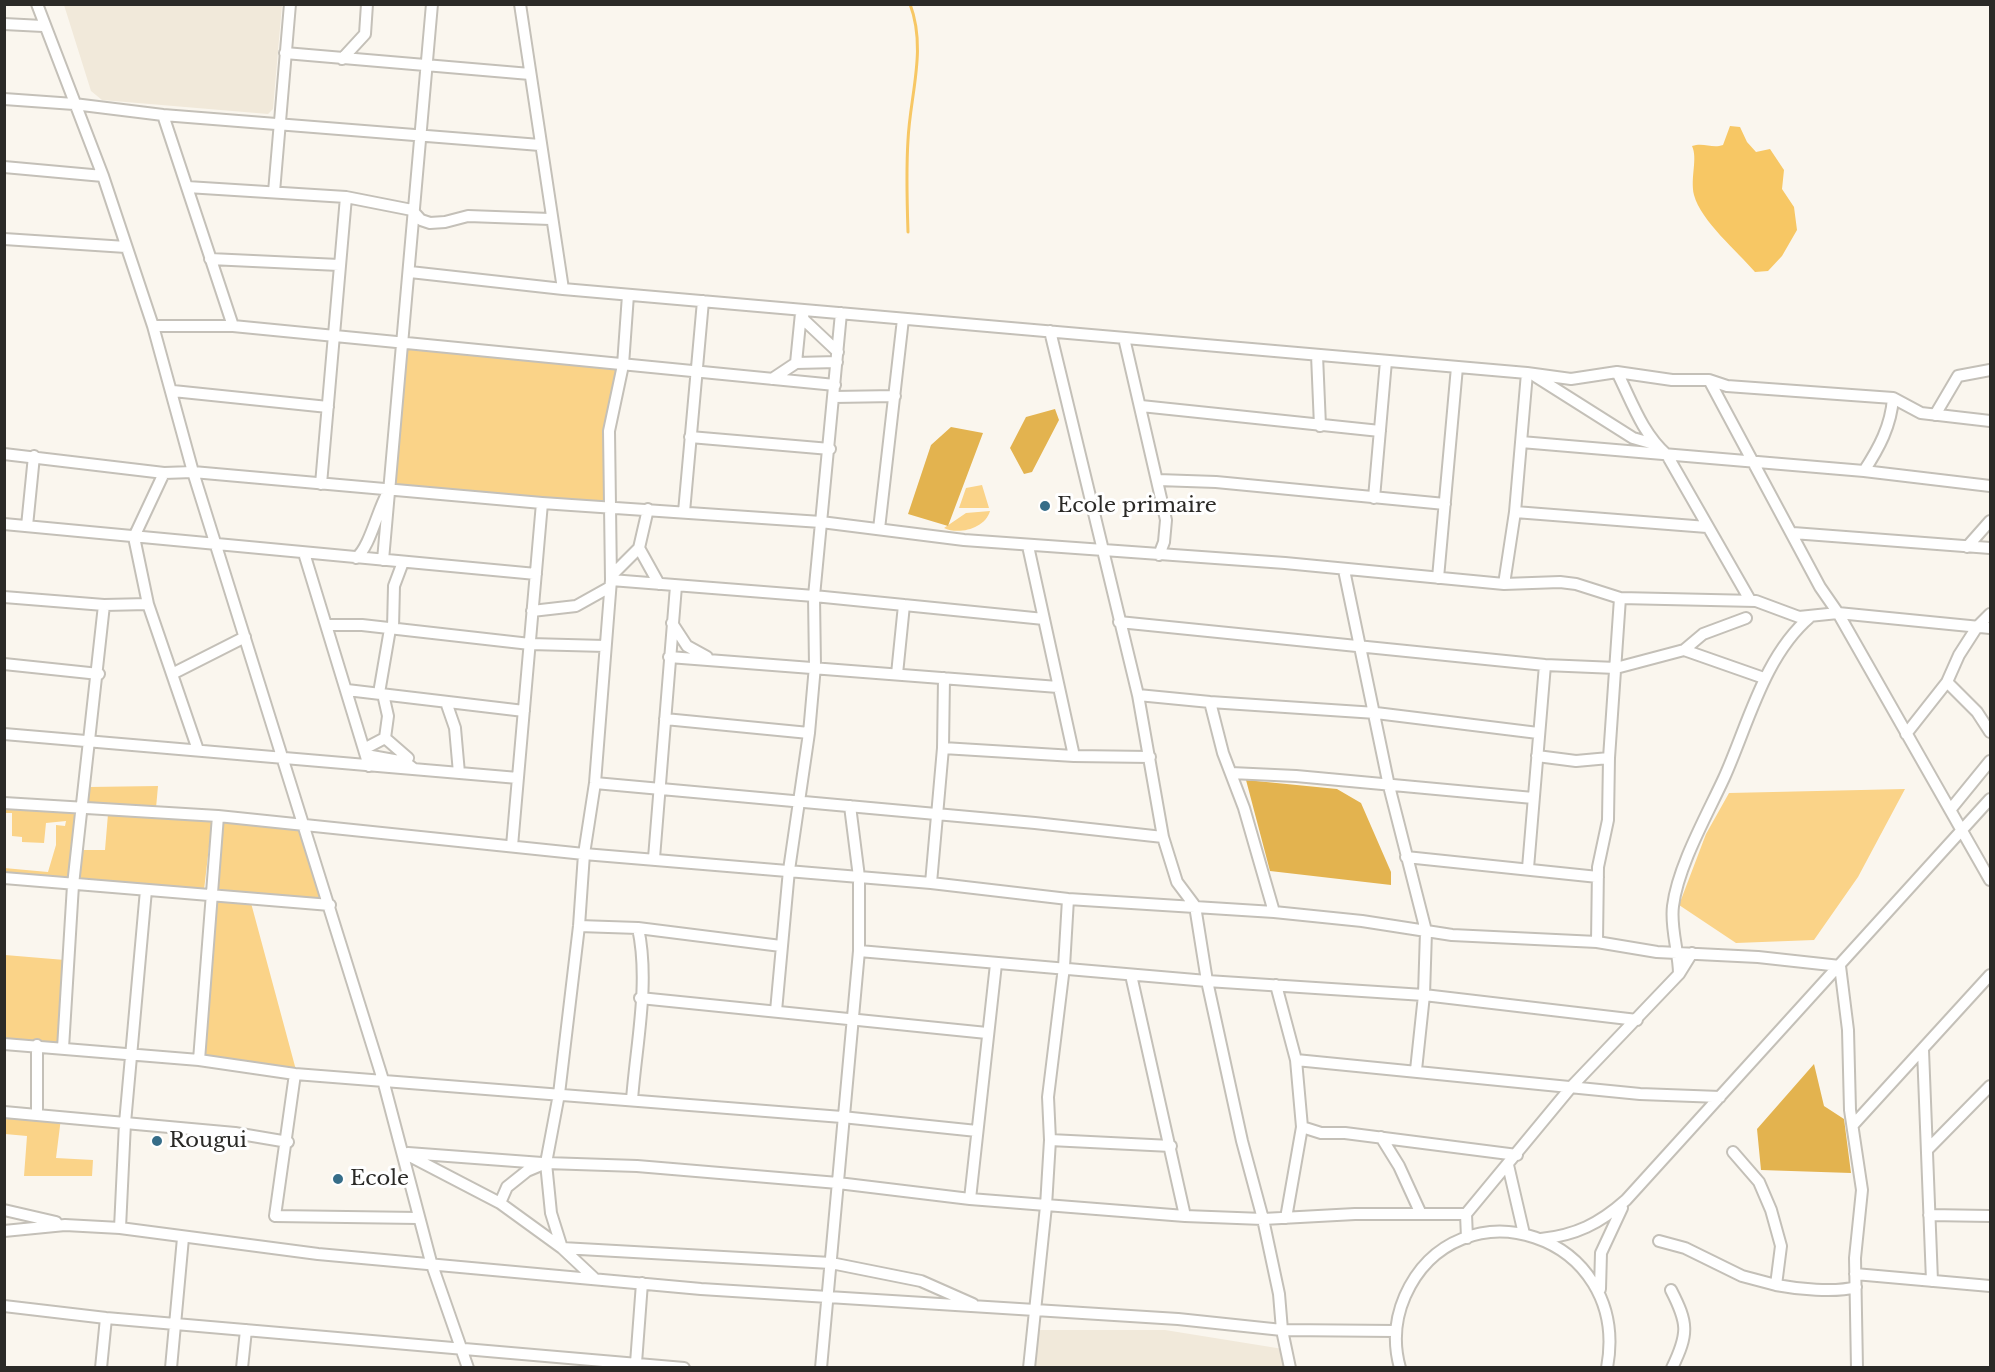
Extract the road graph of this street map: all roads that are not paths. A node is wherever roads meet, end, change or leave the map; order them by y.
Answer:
1 (37, 4) edge
2 (290, 4) edge
3 (367, 4) edge
4 (432, 4) edge
5 (520, 4) edge
6 (4, 24) edge
7 (43, 26) junction
8 (285, 53) junction
9 (342, 58) junction
10 (426, 66) junction
11 (530, 74) junction
12 (4, 99) edge
13 (74, 104) junction
14 (163, 116) junction
15 (279, 125) junction
16 (420, 136) junction
17 (540, 145) junction
18 (4, 167) edge
19 (103, 176) junction
20 (187, 187) junction
21 (274, 192) junction
22 (346, 197) junction
23 (412, 210) junction
24 (550, 219) junction
25 (4, 238) edge
26 (126, 247) junction
27 (210, 259) junction
28 (339, 265) junction
29 (410, 272) junction
30 (562, 289) junction
31 (628, 295) junction
32 (703, 301) junction
33 (801, 310) junction
34 (841, 313) junction
35 (903, 319) junction
36 (153, 326) junction
37 (233, 326) junction
38 (1050, 331) junction
39 (333, 336) junction
40 (1124, 338) junction
41 (402, 343) junction
42 (1317, 355) junction
43 (838, 357) junction
44 (1386, 361) junction
45 (796, 363) junction
46 (622, 365) junction
47 (1457, 367) junction
48 (696, 370) junction
49 (1990, 370) edge
50 (1617, 372) junction
51 (1529, 373) junction
52 (772, 379) junction
53 (1709, 380) junction
54 (835, 385) junction
55 (1727, 386) junction
56 (173, 391) junction
57 (895, 396) junction
58 (834, 397) junction
59 (1893, 398) junction
60 (1722, 402) junction
61 (1141, 406) junction
62 (328, 407) junction
63 (1935, 415) junction
64 (1990, 421) edge
65 (1320, 426) junction
66 (1380, 431) junction
67 (690, 438) junction
68 (1521, 442) junction
69 (1654, 444) junction
70 (830, 449) junction
71 (4, 454) edge
72 (1667, 455) junction
73 (34, 456) junction
74 (1754, 462) junction
75 (1864, 471) junction
76 (193, 472) junction
77 (164, 473) junction
78 (1158, 480) junction
79 (321, 484) junction
80 (1990, 486) edge
81 (389, 490) junction
82 (1374, 498) junction
83 (542, 503) junction
84 (1445, 504) junction
85 (612, 506) junction
86 (648, 509) junction
87 (684, 512) junction
88 (1515, 512) junction
89 (1990, 521) edge
90 (820, 522) junction
91 (4, 524) edge
92 (27, 526) junction
93 (1707, 527) junction
94 (879, 529) junction
95 (1793, 533) junction
96 (134, 537) junction
97 (216, 546) junction
98 (1028, 546) junction
99 (1967, 547) junction
100 (639, 548) junction
101 (1990, 548) edge
102 (1104, 551) junction
103 (304, 553) junction
104 (1159, 555) junction
105 (356, 558) junction
106 (383, 560) junction
107 (403, 562) junction
108 (1344, 570) junction
109 (536, 574) junction
110 (1437, 578) junction
111 (611, 581) junction
112 (659, 584) junction
113 (1504, 584) junction
114 (675, 586) junction
115 (814, 596) junction
116 (4, 597) edge
117 (1620, 598) junction
118 (1750, 600) junction
119 (148, 604) junction
120 (104, 605) junction
121 (904, 605) junction
122 (532, 611) junction
123 (1838, 613) junction
124 (1990, 614) edge
125 (1810, 617) junction
126 (1746, 618) dead end
127 (1044, 619) junction
128 (1119, 622) junction
129 (672, 623) junction
130 (326, 625) junction
131 (1977, 627) junction
132 (392, 628) junction
133 (1990, 628) edge
134 (245, 637) junction
135 (530, 644) junction
136 (1362, 645) junction
137 (604, 646) junction
138 (1684, 650) junction
139 (669, 657) junction
140 (714, 660) junction
141 (4, 664) edge
142 (1545, 665) junction
143 (815, 666) junction
144 (1616, 668) junction
145 (99, 674) junction
146 (172, 674) junction
147 (897, 674) junction
148 (1761, 677) dead end
149 (944, 678) junction
150 (1947, 682) junction
151 (1058, 687) junction
152 (347, 690) junction
153 (381, 694) junction
154 (1138, 695) junction
155 (446, 702) junction
156 (1210, 702) junction
157 (524, 711) junction
158 (1376, 713) junction
159 (664, 719) junction
160 (696, 722) junction
161 (1990, 732) edge
162 (809, 733) junction
163 (1538, 733) junction
164 (4, 734) edge
165 (1906, 734) junction
166 (663, 736) junction
167 (385, 738) junction
168 (91, 742) junction
169 (943, 748) junction
170 (198, 750) junction
171 (367, 756) junction
172 (1074, 756) junction
173 (1537, 756) junction
174 (1150, 757) junction
175 (281, 758) junction
176 (1610, 758) junction
177 (1990, 761) edge
178 (409, 766) junction
179 (459, 773) junction
180 (1231, 773) junction
181 (518, 778) junction
182 (594, 783) junction
183 (1389, 786) junction
184 (658, 790) junction
185 (1533, 798) junction
186 (1990, 799) edge
187 (800, 802) junction
188 (4, 803) edge
189 (850, 806) junction
190 (83, 809) junction
191 (1950, 810) junction
192 (936, 815) junction
193 (218, 816) junction
194 (302, 826) junction
195 (1961, 829) junction
196 (1163, 837) junction
197 (512, 846) junction
198 (584, 854) junction
199 (1406, 857) junction
200 (654, 858) junction
201 (1528, 868) junction
202 (789, 870) junction
203 (859, 877) junction
204 (1598, 877) junction
205 (1990, 880) edge
206 (5, 882) edge
207 (931, 883) junction
208 (73, 885) junction
209 (146, 890) junction
210 (210, 895) junction
211 (1068, 899) junction
212 (330, 905) junction
213 (1195, 906) junction
214 (1274, 912) junction
215 (579, 926) junction
216 (638, 928) junction
217 (1426, 931) junction
218 (1597, 942) junction
219 (781, 945) junction
220 (859, 951) junction
221 (1679, 953) junction
222 (1692, 953) junction
223 (996, 964) junction
224 (1840, 966) junction
225 (1064, 967) junction
226 (1679, 974) junction
227 (1131, 975) junction
228 (1990, 975) edge
229 (1207, 981) junction
230 (1276, 985) junction
231 (1424, 995) junction
232 (640, 999) junction
233 (776, 1011) junction
234 (852, 1020) junction
235 (1637, 1020) junction
236 (987, 1033) junction
237 (4, 1044) edge
238 (37, 1046) junction
239 (63, 1048) junction
240 (1923, 1050) junction
241 (132, 1053) junction
242 (1296, 1059) junction
243 (199, 1060) junction
244 (1416, 1070) junction
245 (295, 1074) junction
246 (383, 1080) junction
247 (1572, 1086) junction
248 (1990, 1086) edge
249 (559, 1094) junction
250 (1720, 1096) junction
251 (632, 1100) junction
252 (4, 1112) edge
253 (37, 1114) junction
254 (842, 1117) junction
255 (125, 1123) junction
256 (1854, 1125) junction
257 (1302, 1126) junction
258 (977, 1131) junction
259 (1381, 1137) junction
260 (1050, 1140) junction
261 (288, 1142) junction
262 (1171, 1146) junction
263 (1927, 1150) junction
264 (1733, 1152) dead end
265 (404, 1153) junction
266 (1517, 1155) junction
267 (546, 1163) junction
268 (1508, 1165) junction
269 (837, 1183) junction
270 (970, 1199) junction
271 (1626, 1200) junction
272 (500, 1203) junction
273 (1046, 1206) junction
274 (4, 1210) edge
275 (1421, 1214) junction
276 (1466, 1214) junction
277 (1929, 1215) junction
278 (1185, 1216) junction
279 (1990, 1216) edge
280 (418, 1218) junction
281 (1286, 1218) junction
282 (1263, 1219) junction
283 (65, 1225) junction
284 (120, 1228) junction
285 (4, 1231) edge
286 (1524, 1234) junction
287 (183, 1238) junction
288 (1467, 1238) junction
289 (1540, 1239) junction
290 (1659, 1241) dead end
291 (562, 1248) junction
292 (431, 1262) junction
293 (831, 1263) junction
294 (1855, 1274) junction
295 (594, 1278) junction
296 (1932, 1281) junction
297 (642, 1283) junction
298 (1776, 1285) junction
299 (1990, 1286) edge
300 (1856, 1287) junction
301 (1671, 1290) dead end
302 (1600, 1293) junction
303 (827, 1296) junction
304 (4, 1306) edge
305 (980, 1308) junction
306 (1033, 1312) junction
307 (106, 1318) junction
308 (177, 1324) junction
309 (246, 1330) junction
310 (1282, 1330) junction
311 (1395, 1331) junction
312 (462, 1348) junction
313 (555, 1356) junction
314 (636, 1363) junction
315 (101, 1368) edge
316 (171, 1368) edge
317 (242, 1368) edge
318 (468, 1368) edge
319 (559, 1368) edge
320 (684, 1368) edge
321 (821, 1368) edge
322 (1029, 1368) edge
323 (1290, 1368) edge
324 (1400, 1368) edge
325 (1607, 1368) edge
326 (1672, 1368) edge
327 (1857, 1368) edge

1 - 7 street
2 - 8 street
3 - 9 street
4 - 10 street
5 - 11 street
6 - 7 street
7 - 13 street
8 - 9 street
8 - 15 street
9 - 10 street
10 - 11 street
10 - 16 street
11 - 17 street
12 - 13 street
13 - 14 street
13 - 19 street
14 - 15 street
14 - 20 street
15 - 16 street
15 - 21 street
16 - 17 street
16 - 23 street
17 - 24 street
18 - 19 street
19 - 26 street
20 - 21 street
20 - 27 street
21 - 22 street
22 - 23 street
22 - 28 street
23 - 24 street
23 - 29 street
24 - 30 street
25 - 26 street
26 - 36 street
27 - 28 street
27 - 37 street
28 - 39 street
29 - 30 street
29 - 41 street
30 - 31 street
31 - 32 street
31 - 46 street
32 - 33 street
32 - 48 street
33 - 34 street
33 - 43 street
33 - 45 street
34 - 35 street
34 - 43 street
35 - 38 street
35 - 57 street
36 - 37 street
36 - 56 street
37 - 39 street
38 - 40 street
38 - 102 street
39 - 41 street
39 - 62 street
40 - 42 street
40 - 61 street
41 - 46 street
41 - 81 street
42 - 44 street
42 - 65 street
43 - 45 street
43 - 54 street
44 - 47 street
44 - 66 street
45 - 52 street
46 - 48 street
46 - 85 street
47 - 51 street
47 - 84 street
48 - 52 street
48 - 67 street
49 - 63 street
50 - 51 street
50 - 53 street
50 - 69 street
51 - 68 street
51 - 69 street
52 - 54 street
53 - 55 street
53 - 60 street
54 - 58 street
55 - 59 street
55 - 60 street
56 - 62 street
56 - 76 street
57 - 58 street
57 - 94 street
58 - 70 street
59 - 63 street
59 - 75 street
60 - 74 street
61 - 65 street
61 - 78 street
62 - 79 street
63 - 64 street
65 - 66 street
66 - 82 street
67 - 70 street
67 - 87 street
68 - 72 street
68 - 88 street
69 - 72 street
70 - 90 street
71 - 73 street
72 - 74 street
72 - 93 street
73 - 77 street
73 - 92 street
74 - 75 street
74 - 95 street
75 - 80 street
76 - 77 street
76 - 79 street
76 - 97 street
77 - 96 street
78 - 82 street
78 - 104 street
79 - 81 street
81 - 83 street
81 - 105 street
81 - 106 street
82 - 84 street
83 - 85 street
83 - 109 street
84 - 110 street
85 - 86 street
85 - 111 street
86 - 87 street
86 - 100 street
87 - 90 street
88 - 93 street
88 - 113 street
89 - 99 street
90 - 94 street
90 - 115 street
91 - 92 street
92 - 96 street
93 - 118 street
94 - 98 street
95 - 99 street
95 - 123 street
96 - 97 street
96 - 119 street
97 - 103 street
97 - 134 street
98 - 102 street
98 - 127 street
99 - 101 street
100 - 111 street
100 - 112 street
102 - 104 street
102 - 128 street
103 - 105 street
103 - 130 street
104 - 108 street
105 - 106 street
106 - 107 street
107 - 109 street
107 - 132 street
108 - 110 street
108 - 136 street
109 - 122 street
110 - 113 street
111 - 112 street
111 - 122 street
111 - 137 street
112 - 114 street
113 - 117 street
114 - 115 street
114 - 129 street
115 - 121 street
115 - 143 street
116 - 120 street
117 - 118 street
117 - 144 street
118 - 125 street
119 - 120 street
119 - 146 street
120 - 145 street
121 - 127 street
121 - 147 street
122 - 135 street
123 - 125 street
123 - 131 street
123 - 165 street
124 - 131 street
125 - 221 street
126 - 138 street
127 - 151 street
128 - 136 street
128 - 154 street
129 - 139 street
129 - 140 street
130 - 132 street
130 - 152 street
131 - 133 street
131 - 150 street
132 - 135 street
132 - 153 street
134 - 146 street
134 - 175 street
135 - 137 street
135 - 157 street
136 - 142 street
136 - 158 street
137 - 182 street
138 - 144 street
138 - 148 street
139 - 140 street
139 - 159 street
140 - 143 street
141 - 145 street
142 - 144 street
142 - 163 street
143 - 147 street
143 - 162 street
144 - 176 street
145 - 168 street
146 - 170 street
147 - 149 street
149 - 151 street
149 - 169 street
150 - 161 street
150 - 165 street
151 - 172 street
152 - 153 street
152 - 171 street
153 - 155 street
153 - 167 street
154 - 156 street
154 - 174 street
155 - 157 street
155 - 179 street
156 - 158 street
156 - 180 street
157 - 181 street
158 - 163 street
158 - 183 street
159 - 160 street
159 - 166 street
160 - 162 street
160 - 166 street
162 - 187 street
163 - 173 street
164 - 168 street
165 - 191 street
166 - 184 street
167 - 171 street
167 - 178 street
168 - 170 street
168 - 190 street
169 - 172 street
169 - 192 street
170 - 175 street
171 - 175 street
171 - 178 street
172 - 174 street
173 - 176 street
173 - 185 street
174 - 196 street
175 - 194 street
176 - 204 street
177 - 191 street
178 - 179 street
179 - 181 street
180 - 183 street
180 - 214 street
181 - 197 street
182 - 184 street
182 - 198 street
183 - 185 street
183 - 199 street
184 - 187 street
184 - 200 street
185 - 201 street
186 - 195 street
187 - 189 street
187 - 202 street
188 - 190 street
189 - 192 street
189 - 203 street
190 - 193 street
190 - 208 street
191 - 195 street
192 - 196 street
192 - 207 street
193 - 194 street
193 - 210 street
194 - 197 street
194 - 212 street
195 - 205 street
195 - 224 street
196 - 213 street
197 - 198 street
198 - 200 street
198 - 215 street
199 - 201 street
199 - 217 street
200 - 202 street
201 - 204 street
202 - 203 street
202 - 219 street
203 - 207 street
203 - 220 street
204 - 218 street
206 - 208 street
207 - 211 street
208 - 209 street
208 - 239 street
209 - 210 street
209 - 241 street
210 - 212 street
210 - 243 street
211 - 213 street
211 - 225 street
212 - 246 street
213 - 214 street
213 - 229 street
214 - 217 street
215 - 216 street
215 - 249 street
216 - 219 street
216 - 232 street
217 - 218 street
217 - 231 street
218 - 221 street
219 - 233 street
220 - 223 street
220 - 234 street
221 - 222 street
221 - 226 street
222 - 224 street
222 - 226 street
223 - 225 street
223 - 236 street
224 - 250 street
224 - 256 street
225 - 227 street
225 - 260 street
226 - 235 street
227 - 229 street
227 - 262 street
228 - 240 street
229 - 230 street
229 - 282 street
230 - 231 street
230 - 242 street
231 - 235 street
231 - 244 street
232 - 233 street
232 - 251 street
233 - 234 street
234 - 236 street
234 - 254 street
235 - 247 street
236 - 258 street
237 - 238 street
238 - 239 street
238 - 253 street
239 - 241 street
240 - 256 street
240 - 263 street
241 - 243 street
241 - 255 street
242 - 244 street
242 - 257 street
243 - 245 street
244 - 247 street
245 - 246 street
245 - 261 street
246 - 249 street
246 - 265 street
247 - 250 street
247 - 266 street
248 - 263 street
249 - 251 street
249 - 267 street
250 - 271 street
251 - 254 street
252 - 253 street
253 - 255 street
254 - 258 street
254 - 269 street
255 - 261 street
255 - 284 street
256 - 294 street
257 - 259 street
257 - 281 street
258 - 270 street
259 - 266 street
259 - 275 street
260 - 262 street
260 - 273 street
261 - 280 street
262 - 278 street
263 - 277 street
264 - 298 street
265 - 267 street
265 - 272 street
265 - 280 street
266 - 268 street
267 - 269 street
267 - 272 street
267 - 291 street
268 - 276 street
268 - 286 street
269 - 270 street
269 - 293 street
270 - 273 street
271 - 289 street
271 - 302 street
272 - 291 street
273 - 278 street
273 - 306 street
274 - 283 street
275 - 276 street
275 - 281 street
276 - 288 street
277 - 279 street
277 - 296 street
278 - 282 street
280 - 292 street
281 - 282 street
282 - 310 street
283 - 284 street
283 - 285 street
284 - 287 street
286 - 288 street
286 - 289 street
287 - 292 street
287 - 308 street
288 - 311 street
289 - 302 street
290 - 298 street
291 - 293 street
291 - 295 street
292 - 295 street
292 - 312 street
293 - 303 street
293 - 305 street
294 - 296 street
294 - 300 street
295 - 297 street
296 - 299 street
297 - 303 street
297 - 314 street
298 - 300 street
300 - 327 street
301 - 326 street
302 - 325 street
303 - 305 street
303 - 321 street
304 - 307 street
305 - 306 street
306 - 310 street
306 - 322 street
307 - 308 street
307 - 315 street
308 - 309 street
308 - 316 street
309 - 312 street
309 - 317 street
310 - 311 street
310 - 323 street
311 - 324 street
312 - 313 street
312 - 318 street
313 - 314 street
313 - 319 street
314 - 320 street

